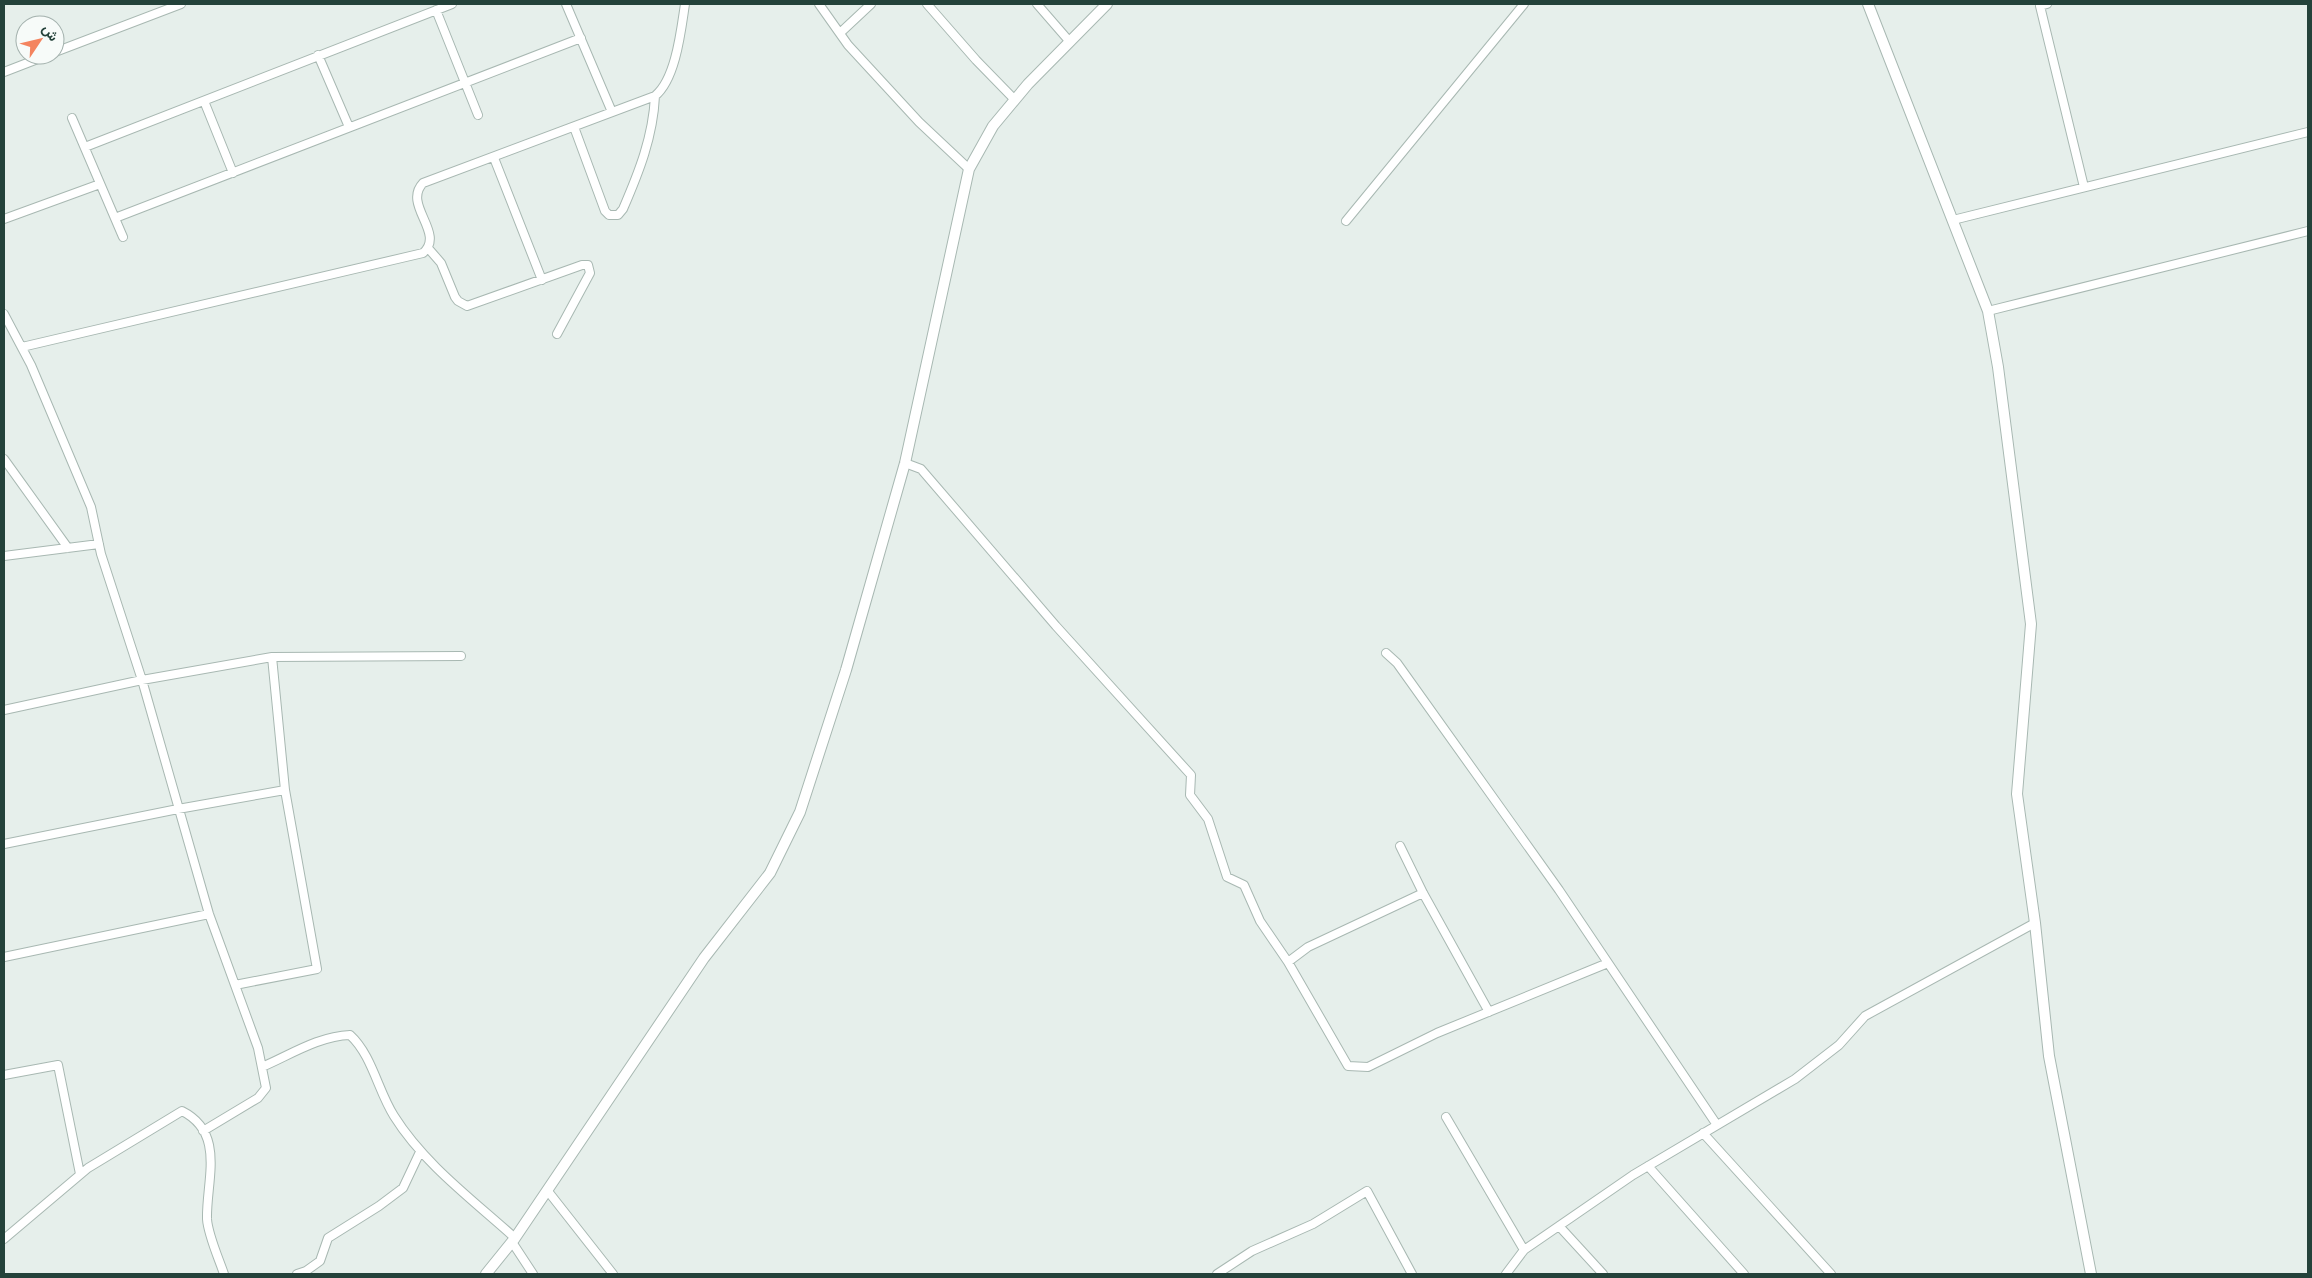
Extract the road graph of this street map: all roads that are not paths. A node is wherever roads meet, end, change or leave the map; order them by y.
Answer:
1 (181, 4) edge
2 (452, 4) edge
3 (566, 4) edge
4 (684, 4) edge
5 (819, 4) edge
6 (870, 4) edge
7 (927, 4) edge
8 (1037, 4) edge
9 (1107, 4) edge
10 (1524, 4) edge
11 (1868, 4) edge
12 (2047, 4) edge
13 (436, 10) junction
14 (840, 33) junction
15 (581, 38) junction
16 (1070, 42) junction
17 (65, 48) edge
18 (318, 55) junction
19 (22, 65) edge
20 (4, 72) edge
21 (465, 83) junction
22 (655, 96) junction
23 (1015, 100) junction
24 (204, 101) junction
25 (612, 112) junction
26 (478, 115) dead end
27 (72, 118) dead end
28 (349, 127) junction
29 (574, 127) junction
30 (2308, 132) edge
31 (85, 147) junction
32 (494, 158) junction
33 (969, 169) junction
34 (233, 173) junction
35 (100, 184) junction
36 (2084, 187) junction
37 (115, 218) junction
38 (4, 219) edge
39 (1953, 220) junction
40 (1346, 221) dead end
41 (2308, 231) edge
42 (123, 237) dead end
43 (428, 248) junction
44 (542, 280) junction
45 (1988, 311) junction
46 (4, 314) edge
47 (557, 334) dead end
48 (22, 347) junction
49 (4, 459) edge
50 (905, 463) junction
51 (99, 544) junction
52 (68, 548) junction
53 (4, 556) edge
54 (1386, 652) dead end
55 (461, 656) dead end
56 (272, 657) junction
57 (142, 680) junction
58 (4, 710) edge
59 (285, 790) junction
60 (178, 809) junction
61 (4, 844) edge
62 (1400, 846) dead end
63 (1423, 893) junction
64 (209, 914) junction
65 (2035, 923) junction
66 (4, 957) edge
67 (1288, 962) junction
68 (1608, 964) junction
69 (235, 985) junction
70 (1489, 1012) junction
71 (262, 1067) junction
72 (4, 1075) edge
73 (1446, 1117) dead end
74 (1717, 1125) junction
75 (203, 1131) junction
76 (1703, 1133) junction
77 (420, 1152) junction
78 (1648, 1166) junction
79 (80, 1174) junction
80 (547, 1190) junction
81 (1559, 1226) junction
82 (4, 1239) edge
83 (514, 1240) junction
84 (1524, 1250) junction
85 (224, 1274) edge
86 (297, 1274) edge
87 (486, 1274) edge
88 (533, 1274) edge
89 (613, 1274) edge
90 (1218, 1274) edge
91 (1412, 1274) edge
92 (1506, 1274) edge
93 (1603, 1274) edge
94 (1742, 1274) edge
95 (1830, 1274) edge
96 (2091, 1274) edge

1 - 17 street
2 - 13 street
3 - 15 street
4 - 22 street
5 - 14 street
6 - 14 street
7 - 23 street
8 - 16 street
9 - 16 street
10 - 40 street
11 - 39 street
12 - 36 street
13 - 18 street
13 - 21 street
14 - 33 street
15 - 21 street
15 - 25 street
16 - 23 street
18 - 24 street
18 - 28 street
19 - 20 street
21 - 26 street
21 - 28 street
22 - 25 street
22 - 29 street
23 - 33 street
24 - 31 street
24 - 34 street
25 - 29 street
27 - 31 street
28 - 34 street
29 - 32 street
30 - 36 street
31 - 35 street
32 - 43 street
32 - 44 street
33 - 50 street
34 - 37 street
35 - 37 street
35 - 38 street
36 - 39 street
37 - 42 street
39 - 45 street
41 - 45 street
43 - 44 street
43 - 48 street
44 - 47 street
45 - 65 street
46 - 48 street
48 - 51 street
49 - 52 street
50 - 67 street
50 - 80 street
51 - 52 street
51 - 57 street
52 - 53 street
54 - 68 street
55 - 56 street
56 - 57 street
56 - 59 street
57 - 58 street
57 - 60 street
59 - 60 street
59 - 69 street
60 - 61 street
60 - 64 street
62 - 63 street
63 - 67 street
63 - 70 street
64 - 66 street
64 - 69 street
65 - 74 street
65 - 96 street
67 - 70 street
68 - 70 street
68 - 74 street
69 - 71 street
71 - 75 street
71 - 77 street
72 - 79 street
73 - 84 street
74 - 76 street
75 - 79 street
75 - 85 street
76 - 78 street
76 - 95 street
77 - 83 street
77 - 86 street
78 - 81 street
78 - 94 street
79 - 82 street
80 - 83 street
80 - 89 street
81 - 84 street
81 - 93 street
83 - 87 street
83 - 88 street
84 - 92 street
90 - 91 street

